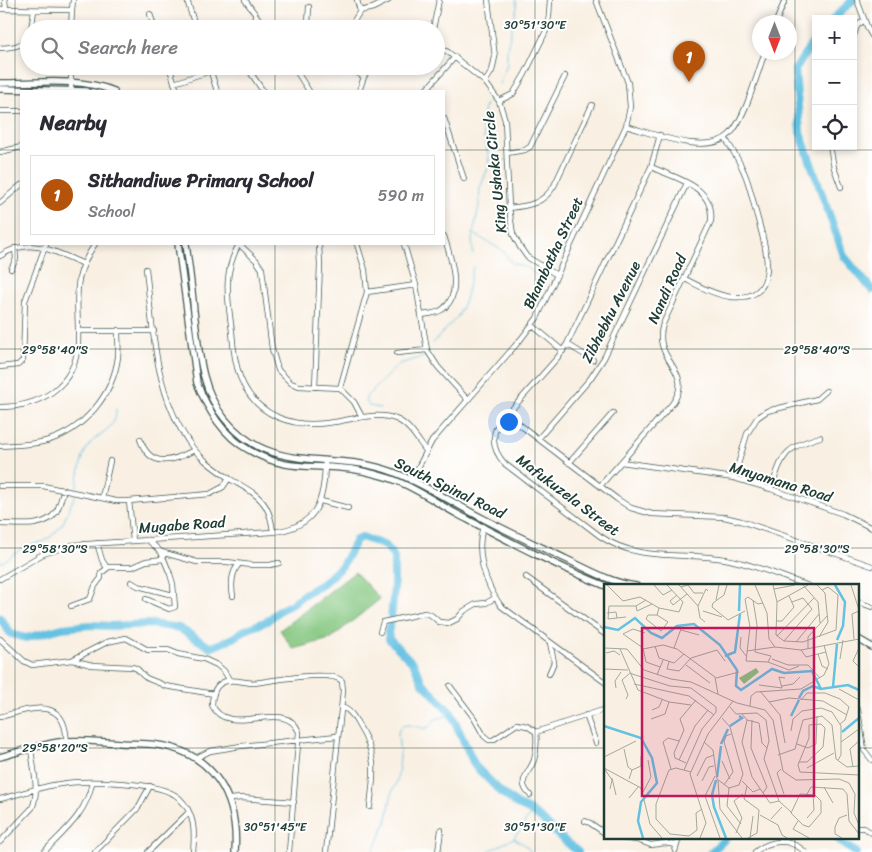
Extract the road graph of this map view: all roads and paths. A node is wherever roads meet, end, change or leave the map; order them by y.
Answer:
1 (5, 0) edge
2 (73, 0) edge
3 (187, 0) edge
4 (245, 0) edge
5 (357, 0) edge
6 (390, 0) edge
7 (439, 0) edge
8 (488, 0) edge
9 (550, 0) edge
10 (596, 0) edge
11 (785, 0) edge
12 (857, 2) edge
13 (309, 7) dead end
14 (3, 9) edge
15 (72, 10) junction
16 (34, 11) junction
17 (360, 11) junction
18 (150, 14) dead end
19 (779, 15) edge
20 (257, 17) junction
21 (32, 20) edge
22 (72, 20) edge
23 (152, 20) edge
24 (193, 20) edge
25 (254, 20) edge
26 (259, 20) edge
27 (308, 20) edge
28 (354, 20) edge
29 (435, 20) edge
30 (865, 22) junction
31 (857, 26) edge
32 (872, 36) edge
33 (20, 44) edge
34 (0, 48) edge
35 (445, 51) edge
36 (455, 57) junction
37 (762, 60) edge
38 (445, 69) edge
39 (71, 75) edge
40 (171, 75) edge
41 (193, 75) edge
42 (211, 75) edge
43 (252, 75) edge
44 (298, 75) edge
45 (361, 75) edge
46 (440, 75) edge
47 (565, 76) dead end
48 (364, 77) joint
49 (71, 82) junction
50 (485, 82) junction
51 (174, 83) junction
52 (0, 84) edge
53 (0, 89) edge
54 (71, 90) joint
55 (110, 90) edge
56 (177, 90) edge
57 (217, 90) edge
58 (262, 90) edge
59 (308, 90) edge
60 (359, 90) edge
61 (428, 90) edge
62 (499, 101) junction
63 (592, 105) dead end
64 (0, 111) edge
65 (20, 111) edge
66 (445, 121) edge
67 (626, 126) junction
68 (660, 135) junction
69 (725, 138) junction
70 (20, 147) edge
71 (831, 150) edge
72 (0, 152) edge
73 (507, 153) junction
74 (650, 167) junction
75 (464, 179) dead end
76 (686, 183) junction
77 (20, 186) edge
78 (841, 187) dead end
79 (0, 202) edge
80 (509, 208) junction
81 (445, 240) edge
82 (45, 245) edge
83 (94, 245) edge
84 (178, 245) edge
85 (186, 245) edge
86 (239, 245) edge
87 (240, 245) edge
88 (319, 245) edge
89 (358, 245) edge
90 (404, 245) edge
91 (15, 248) junction
92 (0, 256) edge
93 (84, 264) junction
94 (11, 269) dead end
95 (146, 269) dead end
96 (557, 275) junction
97 (685, 279) junction
98 (416, 285) junction
99 (367, 292) junction
100 (421, 315) junction
101 (532, 325) junction
102 (118, 330) junction
103 (78, 331) junction
104 (154, 331) junction
105 (567, 344) junction
106 (427, 350) junction
107 (563, 351) junction
108 (397, 353) dead end
109 (593, 360) dead end
110 (0, 367) edge
111 (315, 387) junction
112 (340, 388) junction
113 (826, 391) dead end
114 (467, 399) junction
115 (0, 407) edge
116 (613, 413) dead end
117 (507, 415) junction
118 (362, 417) junction
119 (820, 437) dead end
120 (140, 439) dead end
121 (538, 439) junction
122 (0, 446) edge
123 (194, 450) junction
124 (426, 451) junction
125 (325, 460) junction
126 (110, 461) dead end
127 (621, 462) junction
128 (569, 463) junction
129 (325, 468) junction
130 (229, 478) junction
131 (734, 478) junction
132 (410, 484) junction
133 (0, 486) edge
134 (600, 486) junction
135 (771, 489) junction
136 (64, 490) junction
137 (102, 498) junction
138 (128, 501) junction
139 (321, 501) junction
140 (348, 508) dead end
141 (485, 520) junction
142 (0, 524) edge
143 (482, 527) junction
144 (872, 528) edge
145 (273, 532) junction
146 (148, 540) junction
147 (133, 541) junction
148 (97, 543) junction
149 (161, 552) junction
150 (163, 559) junction
151 (279, 563) dead end
152 (239, 564) junction
153 (872, 566) edge
154 (107, 568) junction
155 (526, 578) dead end
156 (0, 579) edge
157 (131, 582) dead end
158 (626, 584) edge
159 (803, 584) edge
160 (604, 585) edge
161 (173, 594) junction
162 (233, 596) dead end
163 (495, 598) junction
164 (146, 599) dead end
165 (860, 603) edge
166 (71, 606) dead end
167 (872, 607) edge
168 (380, 632) dead end
169 (604, 634) edge
170 (0, 640) edge
171 (860, 640) edge
172 (550, 643) junction
173 (872, 648) edge
174 (72, 660) junction
175 (550, 674) dead end
176 (230, 681) junction
177 (604, 682) edge
178 (450, 686) dead end
179 (214, 694) junction
180 (341, 707) junction
181 (604, 710) edge
182 (586, 715) junction
183 (0, 717) edge
184 (860, 723) edge
185 (536, 732) junction
186 (337, 736) junction
187 (299, 739) junction
188 (67, 741) junction
189 (596, 743) dead end
190 (31, 748) junction
191 (864, 750) junction
192 (860, 751) edge
193 (0, 756) edge
194 (196, 758) junction
195 (872, 760) edge
196 (92, 783) junction
197 (150, 786) junction
198 (35, 789) junction
199 (530, 795) dead end
200 (0, 799) edge
201 (230, 799) junction
202 (294, 802) junction
203 (370, 806) dead end
204 (189, 812) junction
205 (585, 821) dead end
206 (860, 828) edge
207 (441, 830) dead end
208 (604, 833) edge
209 (872, 833) edge
210 (637, 840) edge
211 (678, 840) edge
212 (0, 842) edge
213 (44, 852) edge
214 (96, 852) edge
215 (148, 852) edge
216 (193, 852) edge
217 (236, 852) edge
218 (289, 852) edge
219 (326, 852) edge
220 (438, 852) edge
221 (755, 852) edge
222 (806, 852) edge

1 - 14 street
2 - 15 street
3 - 24 street
4 - 20 street
5 - 17 street
6 - 17 street
7 - 29 street
8 - 50 street
9 - 62 street
10 - 67 street, Bhambatha Street
11 - 19 street
12 - 30 street
13 - 27 street
14 - 16 street
15 - 16 street
15 - 22 street
16 - 21 street
17 - 28 street
18 - 23 street
20 - 25 street
20 - 26 street
30 - 31 street
30 - 32 street
33 - 34 street
35 - 36 street, King Ushaka Circle
36 - 38 street
36 - 50 street, King Ushaka Circle
37 - 69 street
39 - 49 street
40 - 51 street
41 - 51 street
42 - 57 street
43 - 58 street
44 - 59 street
45 - 48 street
46 - 61 street
47 - 73 street
48 - 60 street
49 - 52 street
49 - 54 street
49 - 55 street
50 - 62 street, King Ushaka Circle
51 - 56 street
53 - 54 street
62 - 73 street, King Ushaka Circle
63 - 80 street
64 - 65 street
66 - 75 street
67 - 68 street
67 - 96 street, Bhambatha Street
68 - 69 street
68 - 74 street, Mafukuzela Street
69 - 97 street
70 - 72 street
71 - 78 street
73 - 80 street, King Ushaka Circle
74 - 76 street, Nandi Road
74 - 105 street, Mafukuzela Street
76 - 97 street, Nandi Road
76 - 121 street, Zibhebhu Avenue
77 - 79 street
80 - 96 street, King Ushaka Circle
81 - 100 street
82 - 91 street
82 - 93 street
82 - 110 street
83 - 93 street
84 - 129 street, South Spinal Road
85 - 125 street, South Spinal Road
86 - 118 street
87 - 111 street
88 - 111 street
89 - 99 street
90 - 98 street
91 - 92 street
91 - 94 street
93 - 103 street
95 - 104 street
96 - 101 street, Bhambatha Street
97 - 127 street, Nandi Road
98 - 99 street
98 - 100 street
99 - 112 street
100 - 106 street
101 - 107 street
101 - 114 street, Bhambatha Street
102 - 103 street
102 - 104 street
102 - 122 street
103 - 115 street
104 - 123 street
105 - 107 street, Mafukuzela Street
105 - 109 street
106 - 108 street
106 - 114 street
107 - 117 street, Mafukuzela Street
111 - 112 street
112 - 118 street
113 - 131 street
114 - 124 street, Bhambatha Street
116 - 128 street
117 - 121 street
117 - 159 street, Mafukuzela Street
118 - 124 street
119 - 135 street
120 - 123 street
121 - 128 street
123 - 130 street
124 - 132 street, Bhambatha Street
125 - 129 street, Mugabe Road
125 - 132 street, South Spinal Road
126 - 137 street
127 - 131 street, Mnyamana Road
127 - 134 street, Nandi Road
128 - 134 street
129 - 132 street, South Spinal Road
129 - 139 street, Mugabe Road
130 - 138 street
130 - 145 street
131 - 135 street, Mnyamana Road
132 - 141 street, South Spinal Road
132 - 143 street, South Spinal Road
133 - 136 street
134 - 153 street
135 - 144 street, Mnyamana Road
136 - 137 street
136 - 142 street
137 - 138 street
138 - 147 street
139 - 140 street
139 - 145 street, Mugabe Road
141 - 143 street
141 - 158 street, South Spinal Road
143 - 160 street, South Spinal Road
143 - 163 street
145 - 146 street, Mugabe Road
146 - 147 street, Mugabe Road
146 - 149 street
147 - 148 street, Mugabe Road
148 - 154 street
148 - 156 street, Mugabe Road
149 - 150 street
149 - 152 street
150 - 154 street
150 - 161 street
151 - 152 street
152 - 162 street
154 - 166 street
155 - 169 street
157 - 161 street
161 - 164 street
163 - 168 street
163 - 172 street
165 - 167 street
170 - 174 street
171 - 173 street
172 - 175 street
172 - 177 street
174 - 176 street
174 - 179 street
176 - 179 street
176 - 180 street
178 - 185 street
179 - 187 street
180 - 186 street
180 - 203 street
181 - 182 street
182 - 185 street
182 - 189 street
183 - 188 street
184 - 191 street
185 - 199 street
186 - 187 street
186 - 219 street
187 - 194 street
187 - 202 street
188 - 190 street
188 - 194 street
190 - 193 street
190 - 198 street
191 - 192 street
191 - 195 street
194 - 201 street
196 - 197 street
196 - 198 street
196 - 213 street
197 - 204 street
197 - 214 street
198 - 200 street
198 - 212 street
201 - 202 street
201 - 217 street
202 - 218 street
204 - 215 street
204 - 216 street
205 - 208 street
206 - 209 street
207 - 220 street
210 - 211 street
221 - 222 street

